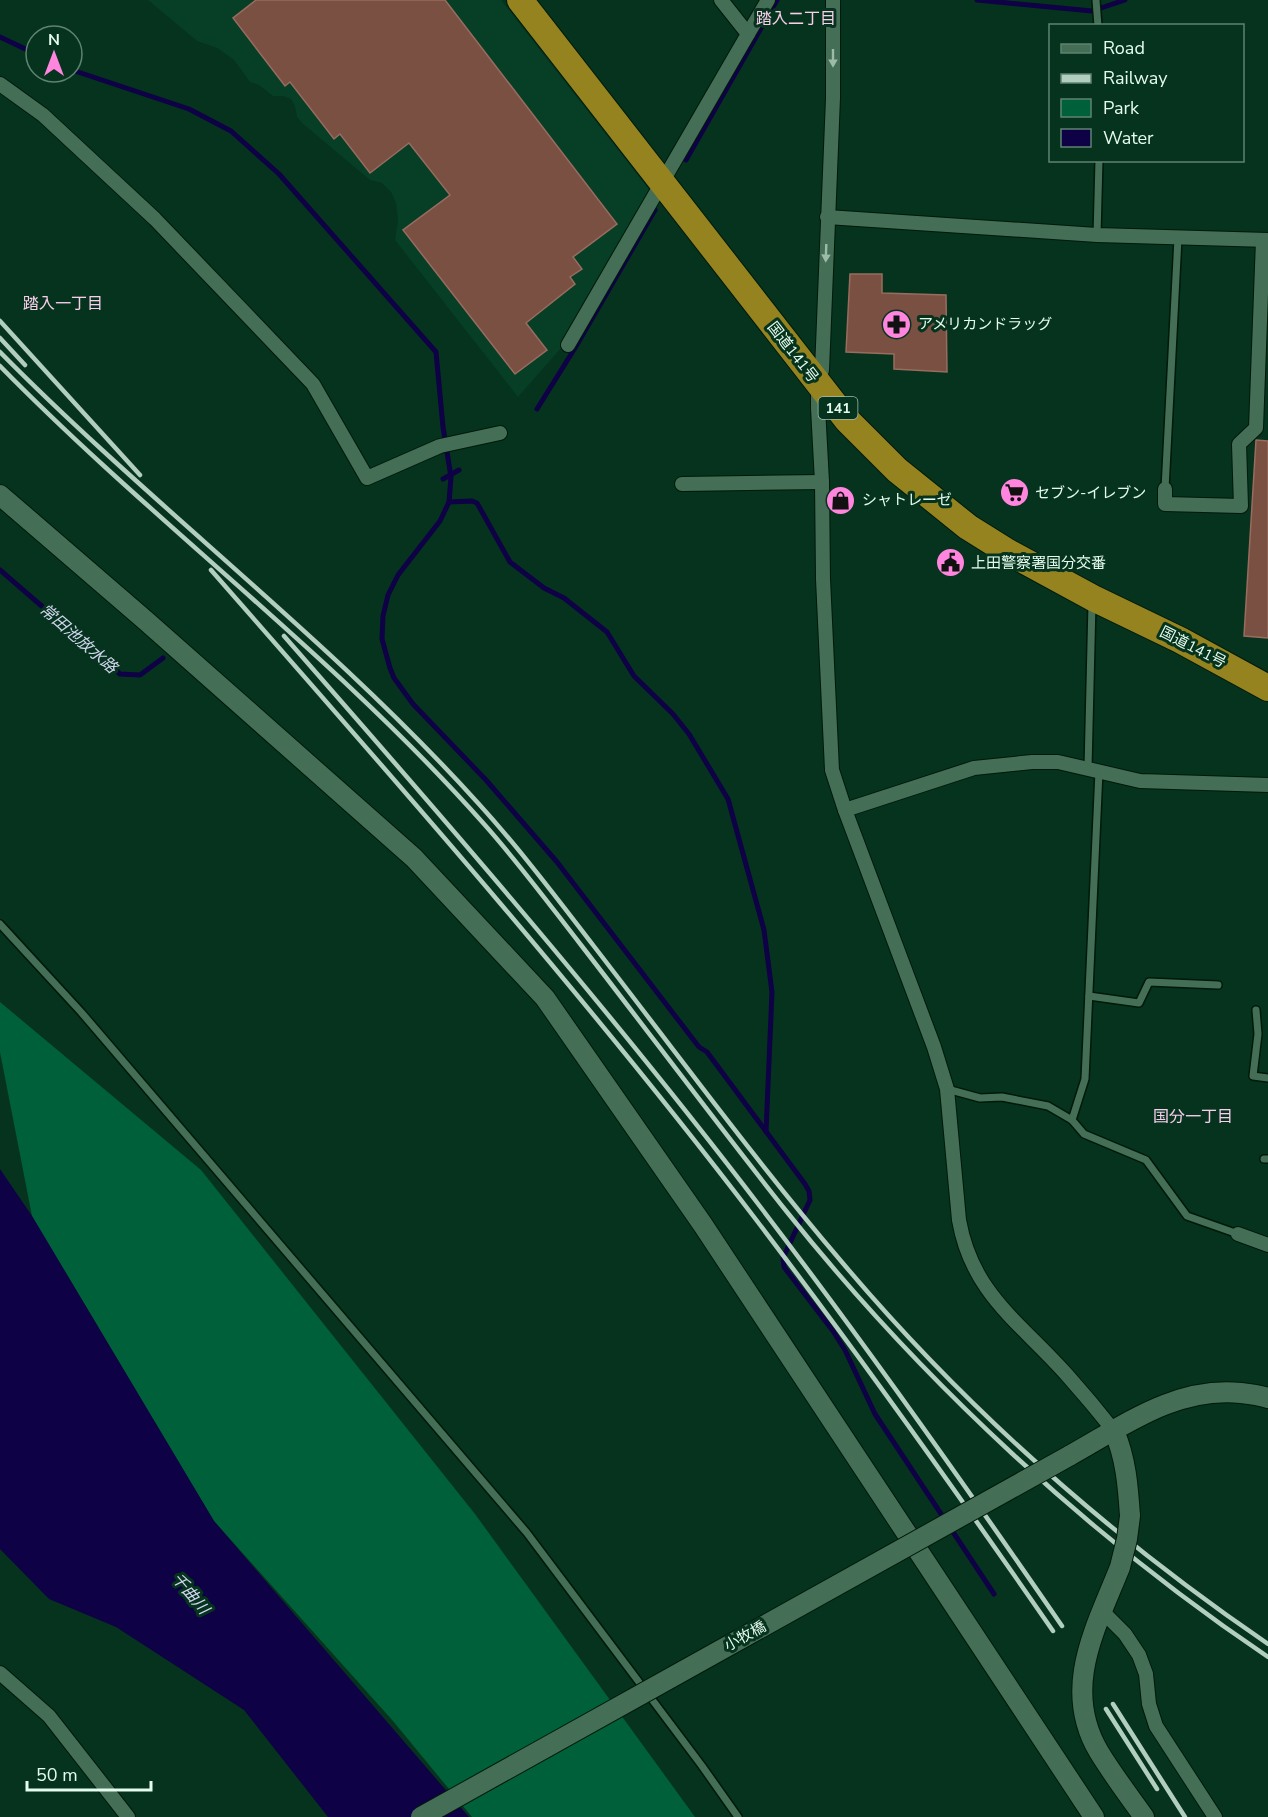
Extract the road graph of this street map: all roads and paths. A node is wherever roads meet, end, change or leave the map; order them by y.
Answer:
1 (520, 0) edge
2 (722, 0) edge
3 (768, 0) edge
4 (832, 0) edge
5 (1096, 0) edge
6 (1098, 24) edge
7 (748, 34) junction
8 (0, 84) edge
9 (1100, 162) edge
10 (661, 182) junction
11 (827, 217) junction
12 (1097, 235) junction
13 (1178, 238) junction
14 (1265, 240) edge
15 (568, 345) dead end
16 (818, 384) junction
17 (500, 433) dead end
18 (822, 482) junction
19 (682, 484) dead end
20 (1165, 489) joint
21 (0, 495) edge
22 (1093, 598) junction
23 (1268, 688) edge
24 (1093, 769) junction
25 (1268, 785) edge
26 (845, 810) junction
27 (0, 924) edge
28 (1218, 985) dead end
29 (1089, 996) junction
30 (1256, 1010) dead end
31 (1268, 1078) edge
32 (947, 1089) junction
33 (1072, 1120) junction
34 (1238, 1234) joint
35 (1268, 1245) edge
36 (1268, 1398) edge
37 (1114, 1431) junction
38 (1102, 1611) junction
39 (0, 1673) edge
40 (128, 1817) edge
41 (421, 1817) edge
42 (738, 1817) edge
43 (1094, 1817) edge
44 (1144, 1817) edge
45 (1215, 1817) edge

1 - 10 highway, 国道141号 / 141
2 - 7 street
3 - 7 street
4 -> 11 street
5 - 6 lane
7 - 10 street
8 - 17 street
9 - 12 lane
10 - 15 street
10 - 16 highway, 国道141号 / 141
11 - 12 street
11 -> 16 street
12 - 13 street
13 - 14 street
13 - 20 lane
14 - 20 street
16 - 18 street
16 - 22 highway, 国道141号 / 141
18 - 19 street
18 - 26 street
21 - 43 street
22 - 23 highway, 国道141号 / 141
22 - 24 lane
24 - 25 street
24 - 26 street
24 - 29 lane
26 - 32 street
27 - 42 lane
28 - 29 lane
29 - 33 lane
30 - 31 lane
32 - 33 lane
32 - 37 street
33 - 34 lane
34 - 35 street
36 - 37 street, 小牧橋
37 - 38 street, bridge
37 - 41 street, 小牧橋, bridge
38 - 44 street
38 - 45 street
39 - 40 street

